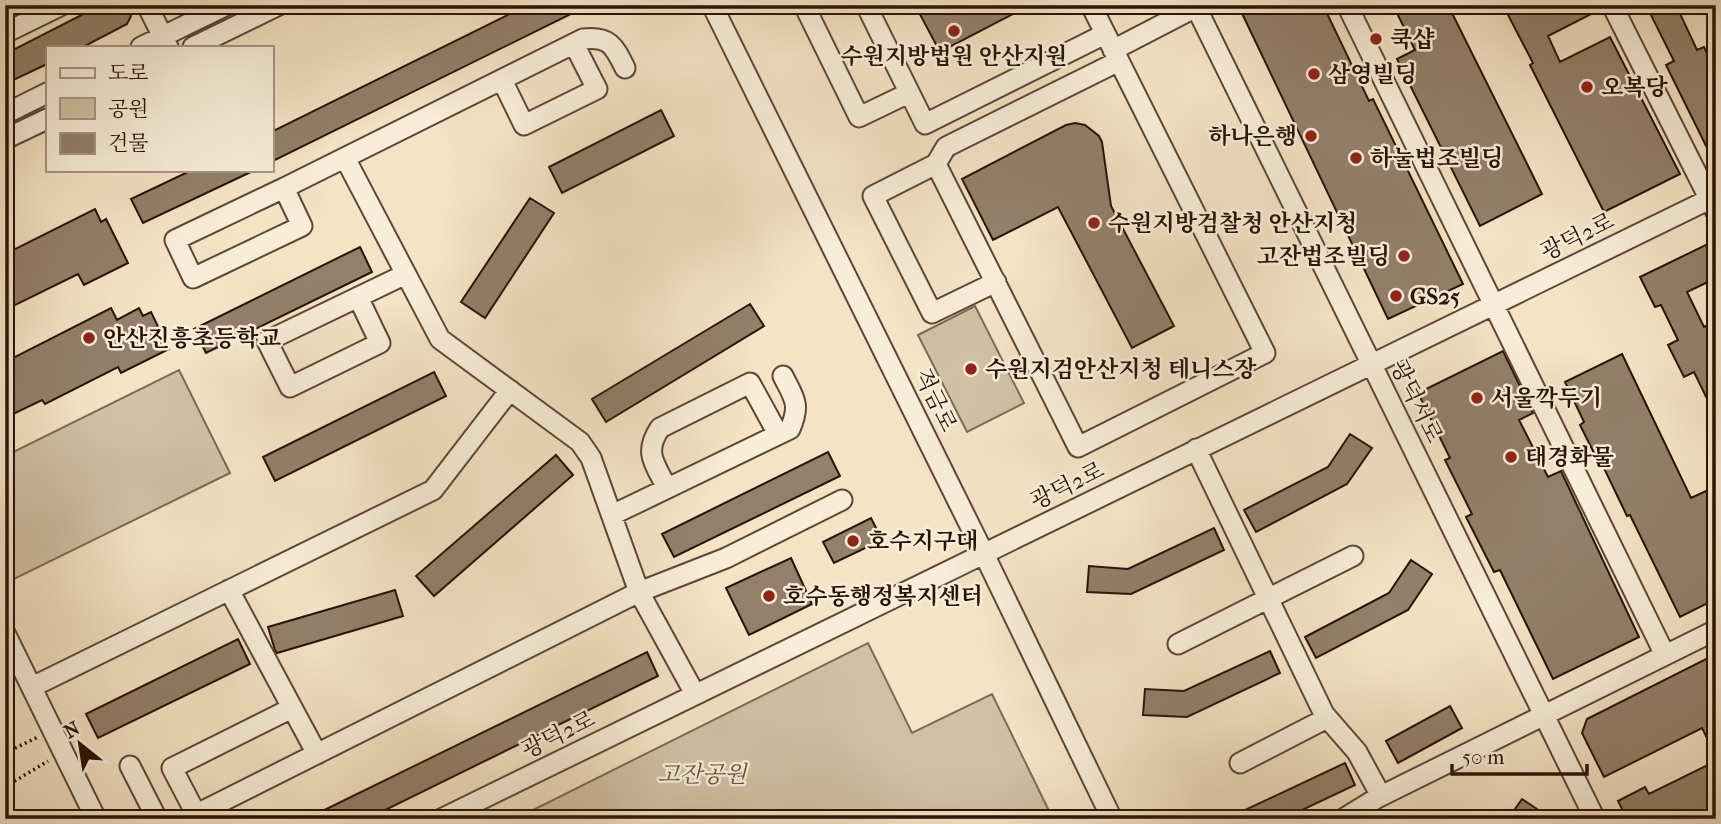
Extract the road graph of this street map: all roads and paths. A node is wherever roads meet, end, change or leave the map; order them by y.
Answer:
1 (62, 5) edge
2 (146, 5) edge
3 (227, 5) edge
4 (279, 5) edge
5 (712, 5) edge
6 (804, 5) edge
7 (866, 5) edge
8 (1091, 5) edge
9 (1347, 5) edge
10 (1612, 5) edge
11 (1195, 6) edge
12 (5, 33) edge
13 (165, 42) edge
14 (574, 44) junction
15 (146, 46) edge
16 (195, 46) edge
17 (1112, 48) junction
18 (625, 68) dead end
19 (502, 80) junction
20 (908, 93) junction
21 (46, 94) edge
22 (5, 114) edge
23 (46, 119) edge
24 (5, 139) edge
25 (345, 158) junction
26 (936, 164) junction
27 (284, 188) junction
28 (1713, 202) edge
29 (406, 274) junction
30 (996, 282) junction
31 (358, 297) junction
32 (1493, 304) junction
33 (1371, 364) junction
34 (783, 376) dead end
35 (510, 390) junction
36 (778, 434) junction
37 (1196, 449) junction
38 (667, 488) junction
39 (842, 500) dead end
40 (612, 514) junction
41 (984, 554) junction
42 (1353, 556) dead end
43 (229, 590) junction
44 (639, 592) junction
45 (1268, 599) junction
46 (1716, 630) edge
47 (5, 633) edge
48 (1178, 644) dead end
49 (1665, 655) junction
50 (32, 687) junction
51 (695, 694) junction
52 (292, 708) junction
53 (1544, 715) junction
54 (1327, 718) junction
55 (53, 730) junction
56 (64, 752) junction
57 (5, 753) edge
58 (317, 754) junction
59 (1240, 763) dead end
60 (131, 766) dead end
61 (5, 787) edge
62 (1381, 796) junction
63 (192, 817) edge
64 (96, 819) edge
65 (157, 819) edge
66 (440, 819) edge
67 (1112, 819) edge
68 (1343, 819) edge
69 (1595, 819) edge

1 - 12 street
2 - 13 street
3 - 13 street
4 - 16 street
5 - 41 street, 적금로
6 - 20 street
7 - 20 street
8 - 17 street
9 - 32 street
10 - 28 street
11 - 17 street
11 - 33 street, 광덕서로
13 - 15 street
14 - 18 street
14 - 19 street
14 - 19 street
17 - 20 street
17 - 26 street
17 - 30 street
19 - 25 street
21 - 22 street
23 - 24 street
25 - 27 street
25 - 29 street
26 - 30 street
26 - 30 street
27 - 27 street
28 - 32 street, 광덕2로
29 - 31 street
29 - 35 street
31 - 31 street
32 - 33 street, 광덕2로
32 - 49 street
33 - 37 street, 광덕2로
33 - 53 street, 광덕서로
34 - 36 street
35 - 40 street
35 - 43 street
36 - 38 street
36 - 38 street
37 - 41 street, 광덕2로
37 - 45 street
38 - 40 street
39 - 44 street
40 - 44 street
41 - 51 street, 광덕2로
41 - 67 street, 적금로
42 - 45 street
43 - 50 street
43 - 52 street
44 - 51 street
44 - 58 street
45 - 48 street
45 - 54 street
46 - 49 street
47 - 50 street
49 - 53 street
50 - 55 street
51 - 66 street, 광덕2로
52 - 58 street
52 - 63 street
53 - 62 street
53 - 69 street, 광덕서로
54 - 59 street
54 - 62 street
55 - 56 street
55 - 57 path
56 - 61 path
56 - 64 street
58 - 63 street
60 - 65 street
62 - 68 street

